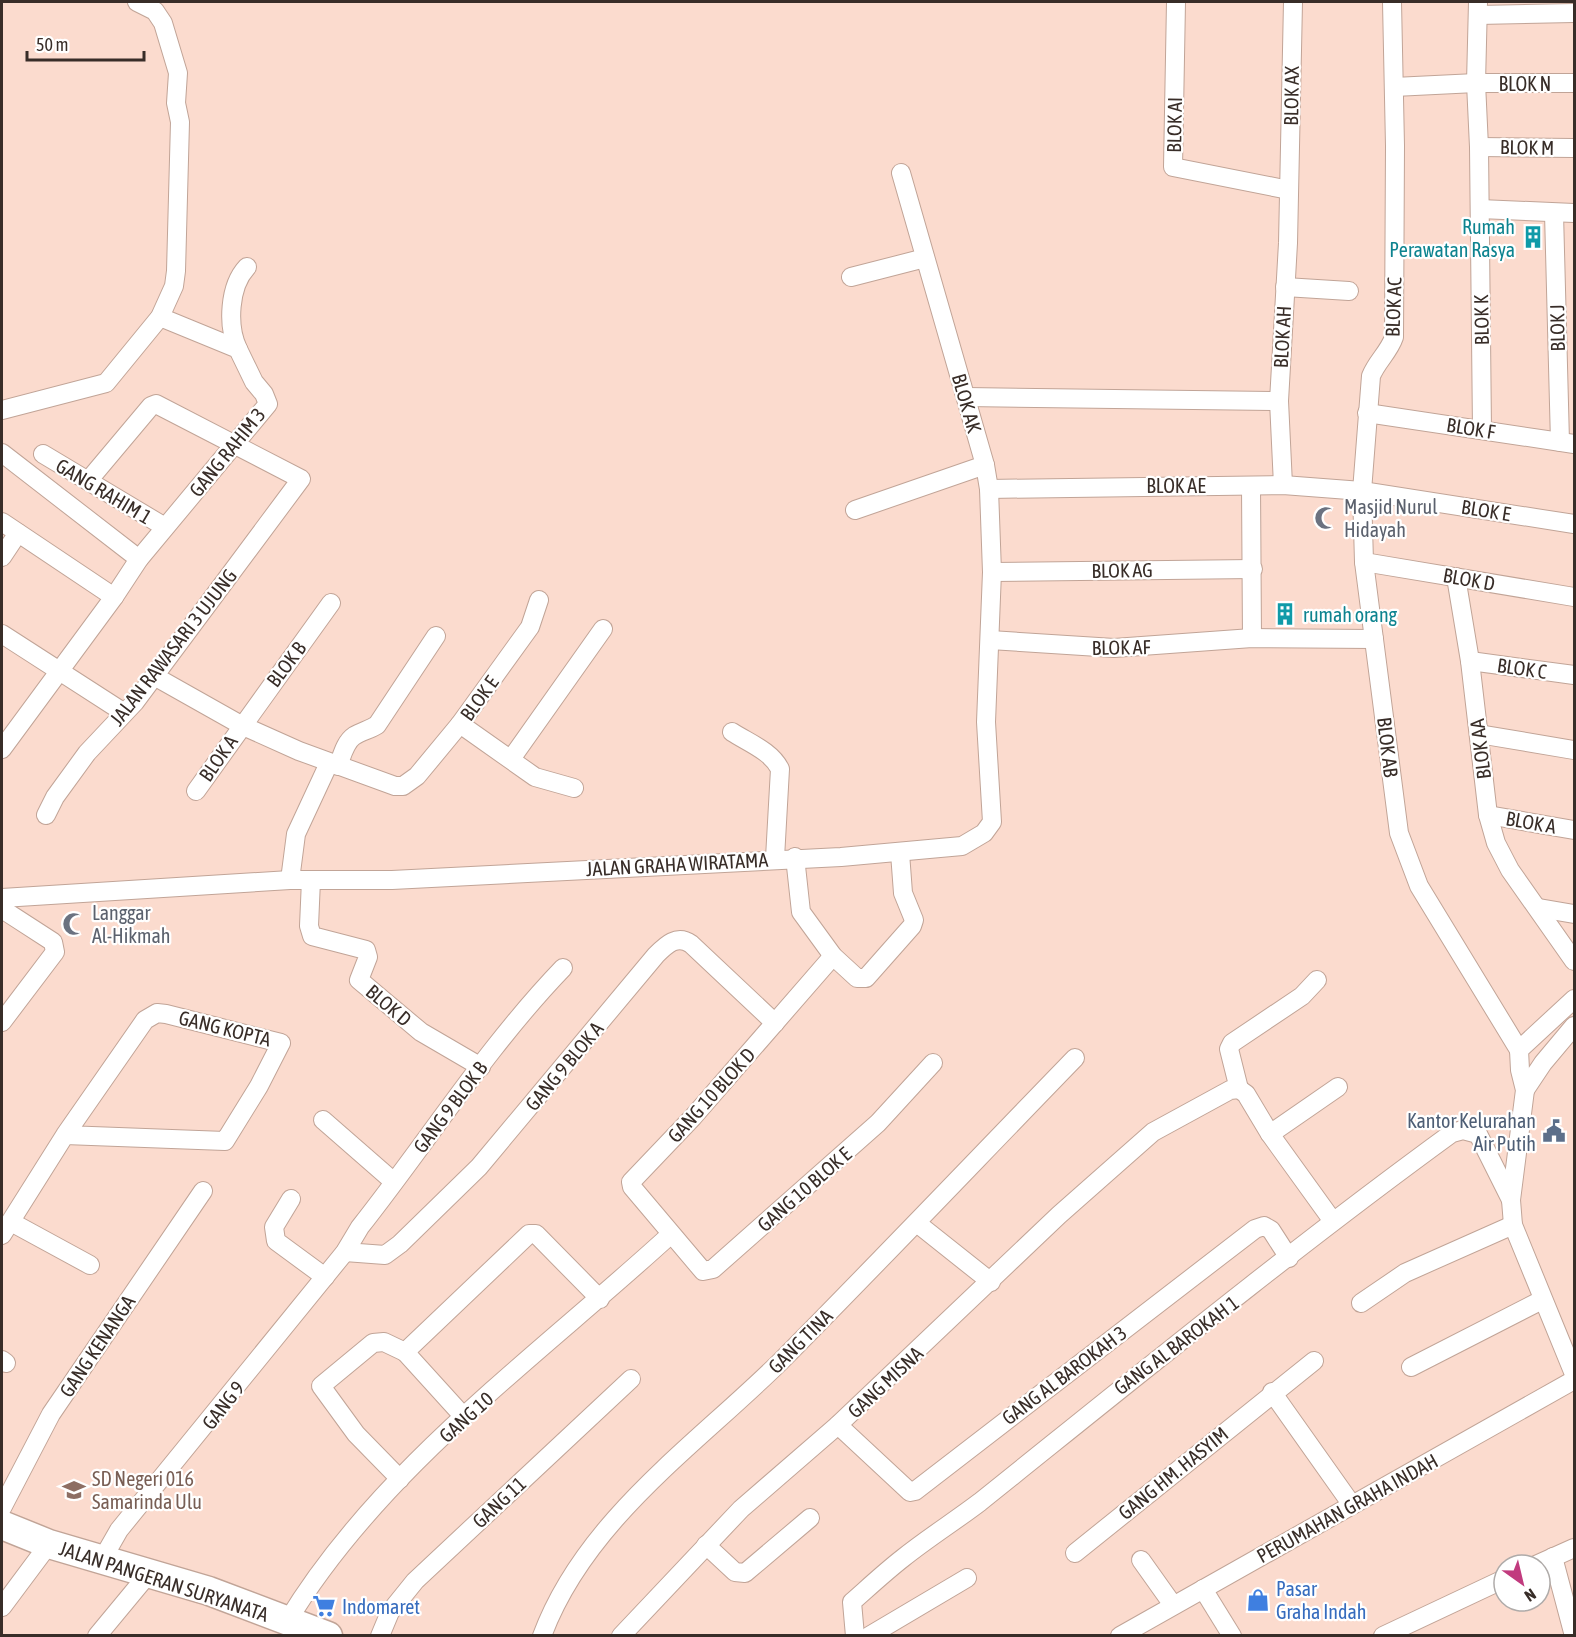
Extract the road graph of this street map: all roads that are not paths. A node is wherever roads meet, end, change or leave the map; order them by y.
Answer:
1 (137, 2) edge
2 (1176, 2) edge
3 (1293, 2) edge
4 (1392, 2) edge
5 (1478, 8) edge
6 (1575, 13) edge
7 (1476, 83) junction
8 (1575, 84) edge
9 (1394, 87) junction
10 (1479, 147) junction
11 (1575, 148) edge
12 (901, 173) dead end
13 (1289, 190) junction
14 (1480, 209) junction
15 (1554, 213) junction
16 (1575, 213) edge
17 (925, 258) junction
18 (247, 267) dead end
19 (851, 278) dead end
20 (1285, 287) junction
21 (1349, 291) dead end
22 (160, 317) junction
23 (238, 349) junction
24 (966, 397) junction
25 (1279, 401) junction
26 (2, 410) edge
27 (1366, 413) junction
28 (1482, 430) junction
29 (1567, 443) edge
30 (234, 444) junction
31 (2, 453) edge
32 (43, 454) dead end
33 (985, 465) junction
34 (88, 481) junction
35 (1282, 485) junction
36 (1251, 486) junction
37 (989, 489) junction
38 (1362, 491) junction
39 (855, 510) dead end
40 (2, 522) edge
41 (1575, 524) edge
42 (165, 527) junction
43 (18, 533) junction
44 (2, 557) edge
45 (139, 559) junction
46 (1364, 562) junction
47 (1253, 569) junction
48 (992, 572) junction
49 (1456, 577) junction
50 (114, 597) junction
51 (1575, 597) edge
52 (539, 600) dead end
53 (331, 603) dead end
54 (603, 629) dead end
55 (2, 634) edge
56 (436, 636) dead end
57 (1252, 639) junction
58 (1374, 639) junction
59 (990, 640) junction
60 (1470, 661) junction
61 (58, 671) junction
62 (1575, 675) edge
63 (154, 676) junction
64 (123, 712) junction
65 (460, 724) junction
66 (241, 725) junction
67 (732, 732) dead end
68 (1479, 734) junction
69 (3, 746) edge
70 (1575, 750) edge
71 (511, 759) junction
72 (334, 765) junction
73 (574, 788) dead end
74 (196, 791) dead end
75 (46, 815) dead end
76 (1488, 815) junction
77 (1575, 830) edge
78 (962, 846) joint
79 (900, 853) junction
80 (795, 857) junction
81 (775, 858) junction
82 (290, 880) junction
83 (310, 880) junction
84 (2, 898) edge
85 (1539, 908) junction
86 (2, 909) edge
87 (1575, 914) edge
88 (833, 956) junction
89 (1575, 961) edge
90 (563, 968) dead end
91 (1317, 980) dead end
92 (1575, 999) edge
93 (2, 1022) edge
94 (775, 1023) junction
95 (1575, 1026) edge
96 (1520, 1050) junction
97 (1075, 1058) dead end
98 (933, 1063) dead end
99 (481, 1067) junction
100 (1338, 1087) dead end
101 (1239, 1089) junction
102 (1525, 1090) junction
103 (323, 1120) dead end
104 (1270, 1134) junction
105 (65, 1135) junction
106 (394, 1182) junction
107 (203, 1191) dead end
108 (291, 1199) dead end
109 (1511, 1200) junction
110 (1332, 1220) junction
111 (918, 1224) junction
112 (1513, 1225) junction
113 (6, 1228) edge
114 (670, 1235) junction
115 (345, 1252) junction
116 (1289, 1258) junction
117 (90, 1264) dead end
118 (325, 1276) junction
119 (991, 1282) junction
120 (600, 1299) junction
121 (1542, 1300) junction
122 (1361, 1303) dead end
123 (405, 1352) junction
124 (1314, 1361) dead end
125 (1411, 1367) dead end
126 (1575, 1374) edge
127 (631, 1379) dead end
128 (1575, 1380) edge
129 (1272, 1392) junction
130 (464, 1417) junction
131 (838, 1425) junction
132 (400, 1479) junction
133 (1352, 1505) junction
134 (2, 1508) edge
135 (810, 1518) dead end
136 (2, 1525) edge
137 (49, 1544) junction
138 (706, 1545) junction
139 (1575, 1548) edge
140 (1074, 1553) dead end
141 (1553, 1557) joint
142 (103, 1558) junction
143 (1142, 1560) dead end
144 (150, 1572) junction
145 (967, 1578) dead end
146 (1492, 1585) edge
147 (1203, 1589) junction
148 (1173, 1605) junction
149 (2, 1607) edge
150 (287, 1622) junction
151 (97, 1635) edge
152 (328, 1635) edge
153 (380, 1635) edge
154 (542, 1635) edge
155 (621, 1635) edge
156 (855, 1635) edge
157 (869, 1635) edge
158 (1120, 1635) edge
159 (1232, 1635) edge
160 (1383, 1635) edge
161 (1574, 1635) edge

1 - 22 street
2 - 13 street, BLOK AI
3 - 13 street, BLOK AX
4 - 9 street, BLOK AC
5 - 6 street
5 - 7 street, BLOK K
7 - 8 street, BLOK N
7 - 9 street, BLOK N
7 - 10 street, BLOK K
9 - 27 street, BLOK AC
10 - 11 street, BLOK M
10 - 14 street, BLOK K
12 - 17 street, BLOK AK
13 - 20 street, BLOK AH
14 - 15 street
14 - 28 street, BLOK K
15 - 16 street
15 - 29 street, BLOK J
17 - 19 street
17 - 24 street, BLOK AK
18 - 23 street
20 - 21 street
20 - 25 street, BLOK AH
22 - 23 street
22 - 26 street
23 - 30 street, GANG RAHIM 3
24 - 25 street
24 - 33 street, BLOK AK
25 - 35 street, BLOK AH
27 - 28 street, BLOK F
27 - 38 street, BLOK AB
28 - 29 street, BLOK F
30 - 34 street
30 - 42 street, GANG RAHIM 3
30 - 63 street, JALAN RAWASARI 3 UJUNG
31 - 45 street
32 - 34 street, GANG RAHIM 1
33 - 37 street, BLOK AK
33 - 39 street
34 - 42 street, GANG RAHIM 1
35 - 36 street, BLOK AE
35 - 38 street, BLOK AE
36 - 37 street, BLOK AE
36 - 47 street
37 - 48 street, BLOK AK
38 - 41 street, BLOK E
38 - 46 street, BLOK AB
40 - 43 street
42 - 45 street, GANG RAHIM 3
43 - 44 street
43 - 50 street
45 - 50 street, GANG RAHIM 3
46 - 49 street, BLOK D
46 - 58 street, BLOK AB
47 - 48 street, BLOK AG
47 - 57 street
48 - 59 street, BLOK AK
49 - 51 street, BLOK D
49 - 60 street, BLOK AA
50 - 61 street, GANG RAHIM 3
52 - 65 street, BLOK E
53 - 66 street, BLOK B
54 - 71 street
55 - 61 street
56 - 72 street
57 - 58 street, BLOK AF
57 - 59 street, BLOK AF
58 - 96 street, BLOK AB
59 - 78 street, BLOK AK
60 - 62 street, BLOK C
60 - 68 street, BLOK AA
61 - 64 street
61 - 69 street, GANG RAHIM 3
63 - 64 street, JALAN RAWASARI 3 UJUNG
63 - 66 street
64 - 75 street, JALAN RAWASARI 3 UJUNG
65 - 71 street
65 - 72 street, BLOK E
66 - 72 street
66 - 74 street, BLOK A
67 - 81 street
68 - 70 street
68 - 76 street, BLOK AA
71 - 73 street
72 - 82 street
76 - 77 street, BLOK A
76 - 85 street, BLOK AA
78 - 79 street, JALAN GRAHA WIRATAMA
79 - 80 street, JALAN GRAHA WIRATAMA
79 - 88 street
80 - 81 street, JALAN GRAHA WIRATAMA
80 - 88 street
81 - 83 street, JALAN GRAHA WIRATAMA
82 - 83 street, JALAN GRAHA WIRATAMA
82 - 84 street, JALAN GRAHA WIRATAMA
83 - 99 street, BLOK D
85 - 87 street
85 - 89 street, BLOK AA
86 - 93 street
88 - 94 street, GANG 10 BLOK D
90 - 99 street, GANG 9 BLOK B
91 - 101 street
92 - 96 street
94 - 114 street, GANG 10 BLOK D
94 - 115 street, GANG 9 BLOK A
95 - 102 street
96 - 102 street
97 - 111 street, GANG TINA
98 - 114 street, GANG 10 BLOK E
99 - 106 street, GANG 9 BLOK B
100 - 104 street
101 - 104 street
101 - 119 street, GANG MISNA
102 - 109 street
103 - 106 street
104 - 110 street
105 - 105 street, GANG KOPTA
105 - 113 street, GANG KOPTA
106 - 115 street, GANG 9 BLOK B
107 - 134 street, GANG KENANGA
108 - 118 street
109 - 110 street, GANG AL BAROKAH 1
109 - 112 street
110 - 116 street, GANG AL BAROKAH 1
111 - 119 street
111 - 154 street, GANG TINA
112 - 121 street
112 - 122 street
113 - 117 street
114 - 120 street, GANG 10
115 - 118 street, GANG 9
116 - 131 street, GANG AL BAROKAH 3
116 - 156 street, GANG AL BAROKAH 1
118 - 142 street, GANG 9
119 - 131 street, GANG MISNA
120 - 123 street
120 - 130 street, GANG 10
121 - 125 street
121 - 126 street
123 - 130 street
123 - 132 street
124 - 129 street, GANG HM. HASYIM
127 - 153 street, GANG 11
128 - 133 street, PERUMAHAN GRAHA INDAH
129 - 133 street
129 - 140 street, GANG HM. HASYIM
130 - 132 street, GANG 10
131 - 138 street, GANG MISNA
132 - 150 street, GANG 10
133 - 147 street, PERUMAHAN GRAHA INDAH
135 - 138 street
136 - 137 main road, JALAN PANGERAN SURYANATA
137 - 142 main road, JALAN PANGERAN SURYANATA
137 - 149 street
138 - 155 street, GANG MISNA
139 - 141 street
141 - 161 street
142 - 144 main road, JALAN PANGERAN SURYANATA
143 - 148 street
144 - 150 main road, JALAN PANGERAN SURYANATA
144 - 151 street
145 - 157 street
146 - 160 street
147 - 148 street, PERUMAHAN GRAHA INDAH
147 - 159 street
148 - 158 street, PERUMAHAN GRAHA INDAH
150 - 152 main road, JALAN PANGERAN SURYANATA

